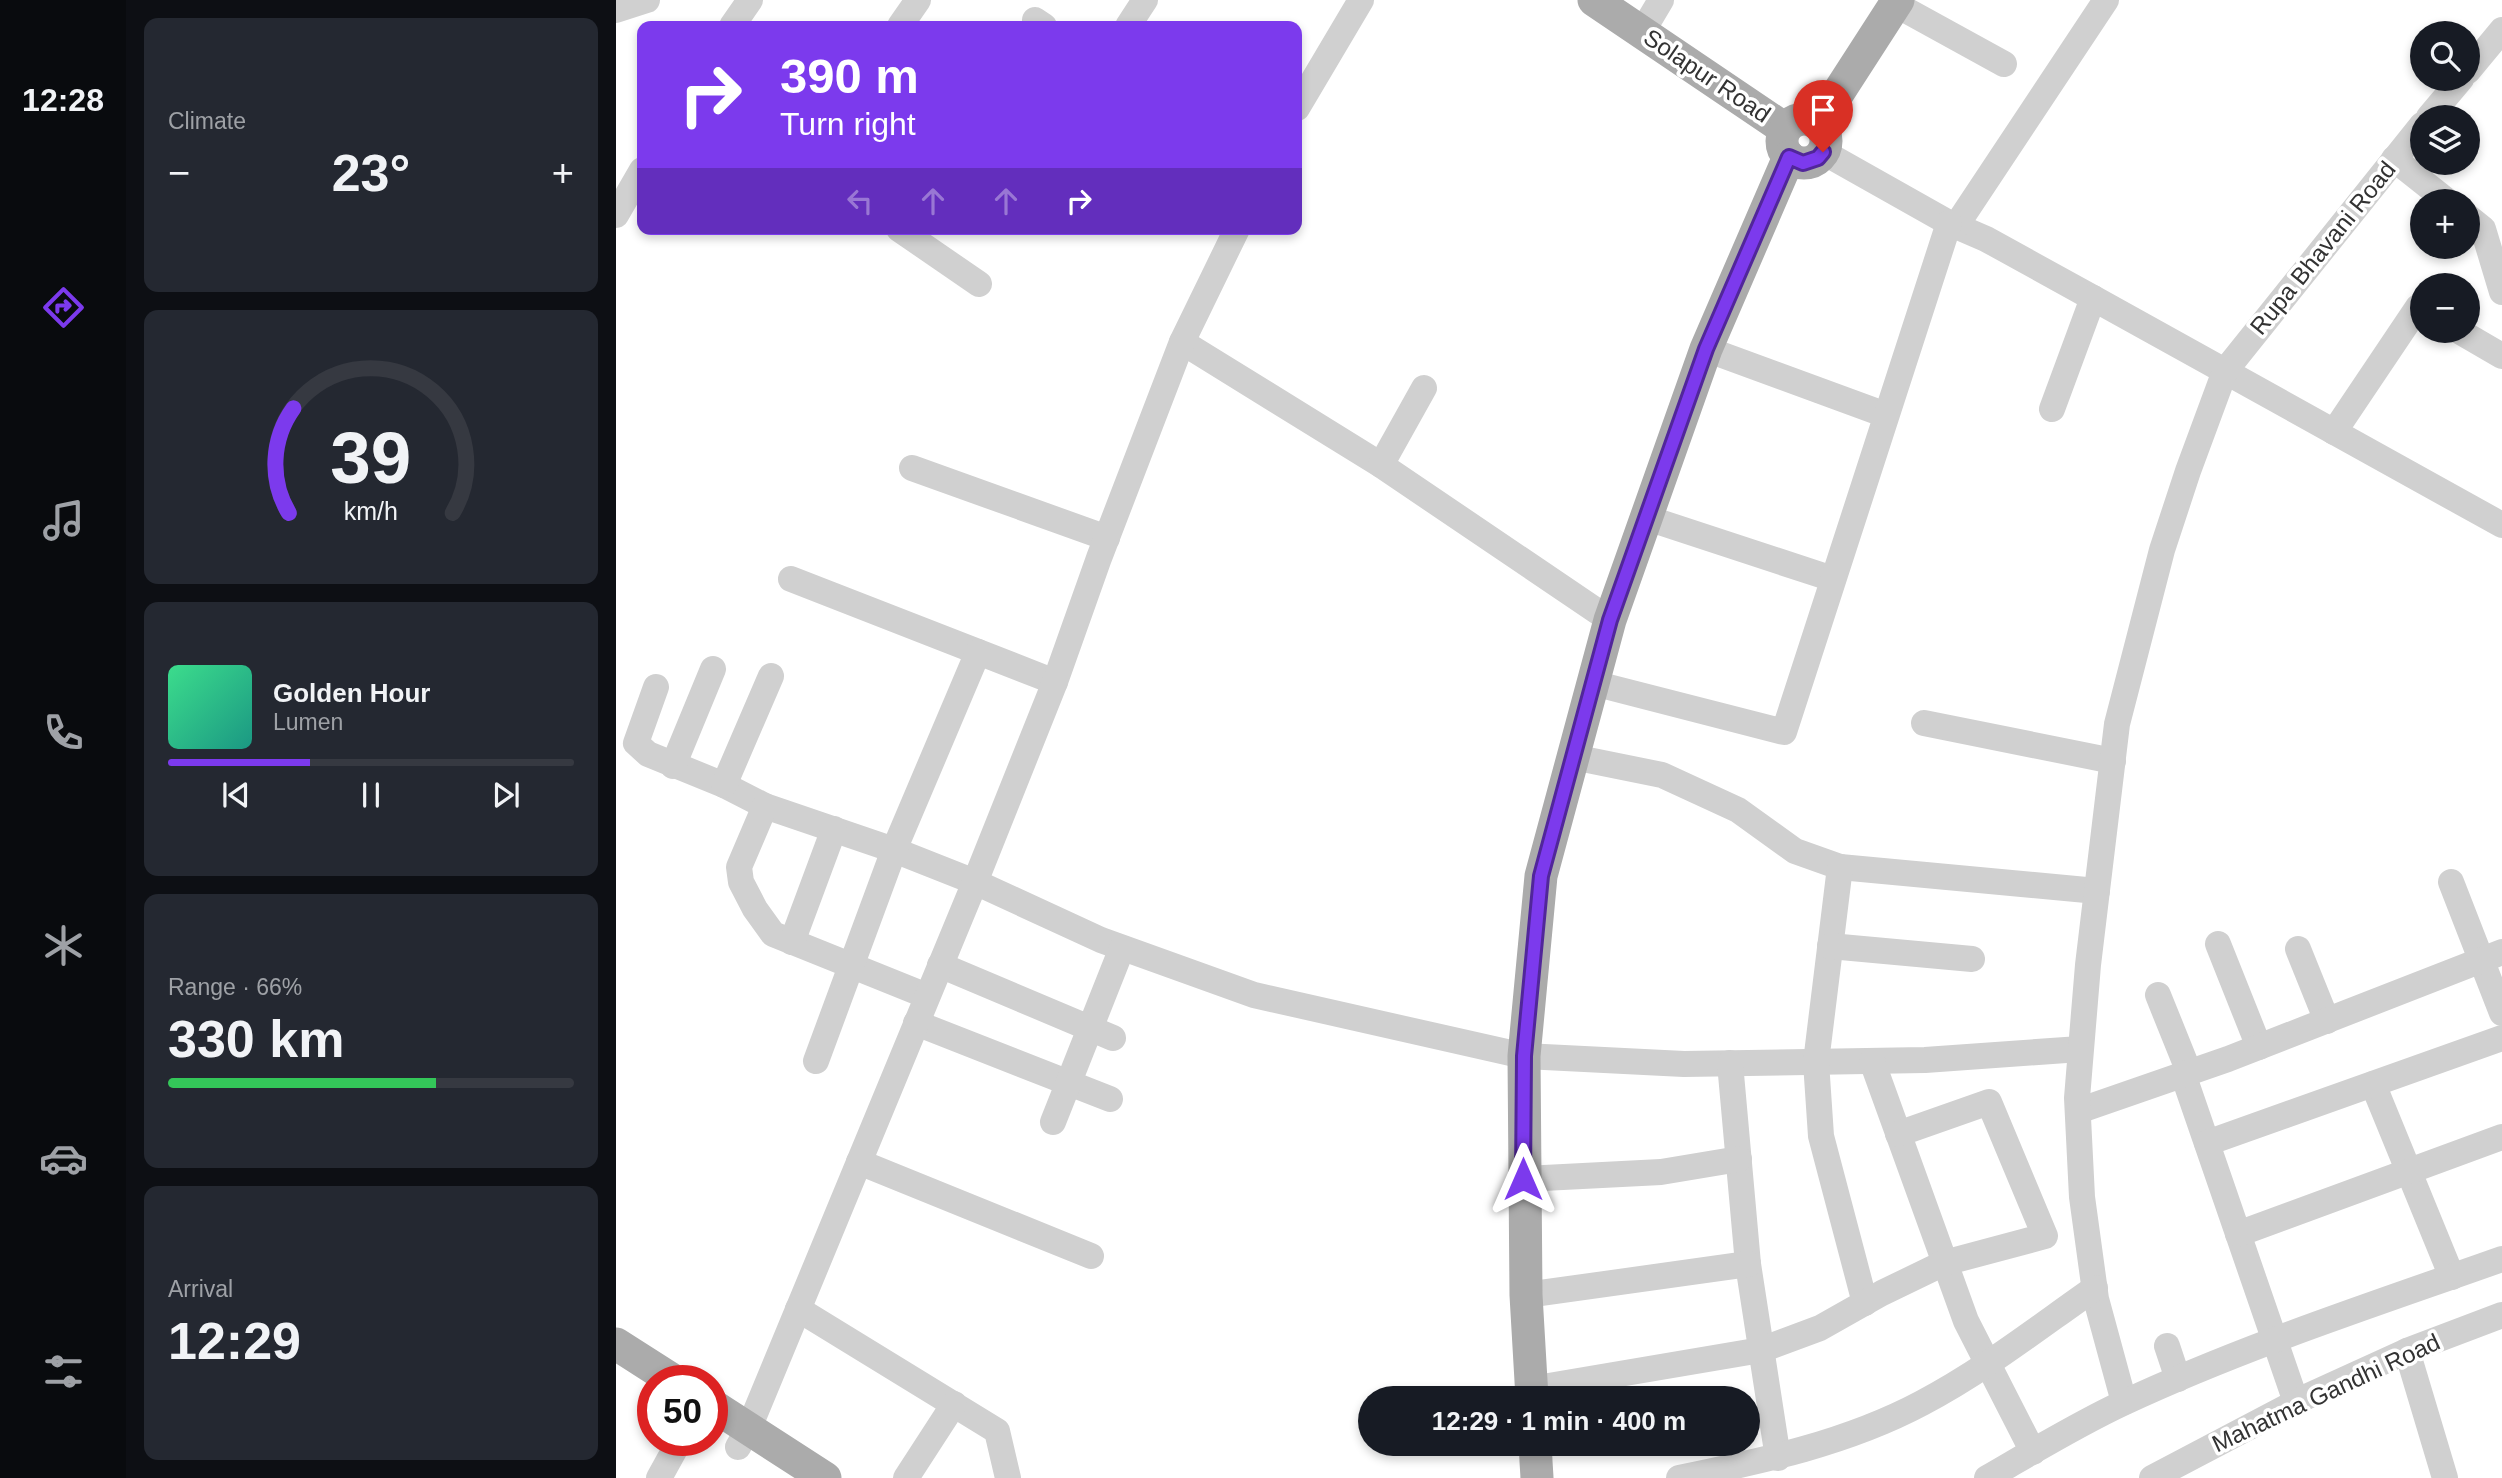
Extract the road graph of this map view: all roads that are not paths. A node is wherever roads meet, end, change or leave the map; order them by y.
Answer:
1 (647, 0) edge
2 (750, 0) edge
3 (918, 0) edge
4 (1145, 0) edge
5 (1361, 0) edge
6 (1594, 0) edge
7 (1661, 0) edge
8 (2106, 0) edge
9 (1890, 1) edge
10 (616, 10) edge
11 (735, 21) edge
12 (903, 21) edge
13 (1131, 21) edge
14 (2502, 30) edge
15 (1642, 32) junction
16 (2480, 57) edge
17 (2004, 64) dead end
18 (2451, 91) edge
19 (1302, 100) edge
20 (2439, 105) edge
21 (1803, 136) junction
22 (2410, 140) edge
23 (2394, 159) junction
24 (637, 179) edge
25 (2433, 189) edge
26 (616, 215) edge
27 (1953, 224) junction
28 (2480, 227) edge
29 (908, 235) edge
30 (1234, 235) edge
31 (979, 284) dead end
32 (2502, 292) edge
33 (2093, 298) junction
34 (2410, 319) edge
35 (1182, 342) junction
36 (2480, 343) edge
37 (1706, 349) junction
38 (2502, 356) edge
39 (2225, 371) junction
40 (1424, 388) dead end
41 (2052, 409) dead end
42 (1886, 415) junction
43 (2334, 432) junction
44 (1381, 465) junction
45 (912, 468) dead end
46 (1647, 518) junction
47 (2502, 525) edge
48 (1107, 538) junction
49 (791, 579) dead end
50 (1833, 579) junction
51 (1610, 620) junction
52 (978, 652) junction
53 (713, 669) dead end
54 (771, 676) dead end
55 (1055, 682) junction
56 (1593, 683) junction
57 (656, 687) dead end
58 (1924, 723) dead end
59 (1573, 757) junction
60 (2113, 761) junction
61 (673, 766) junction
62 (724, 785) junction
63 (765, 806) junction
64 (834, 829) junction
65 (894, 850) junction
66 (1840, 867) junction
67 (2451, 882) dead end
68 (975, 883) junction
69 (2097, 891) junction
70 (792, 942) junction
71 (2218, 944) dead end
72 (1830, 946) junction
73 (1122, 947) junction
74 (2298, 949) dead end
75 (2492, 956) edge
76 (1972, 959) dead end
77 (940, 965) junction
78 (852, 966) junction
79 (2158, 995) dead end
80 (927, 996) junction
81 (2502, 1013) edge
82 (2328, 1021) junction
83 (916, 1023) junction
84 (1101, 1033) junction
85 (2502, 1038) edge
86 (2259, 1047) junction
87 (2080, 1049) junction
88 (1524, 1056) junction
89 (816, 1060) dead end
90 (1872, 1061) junction
91 (1816, 1062) junction
92 (1730, 1063) junction
93 (2186, 1073) junction
94 (1068, 1083) junction
95 (2373, 1084) junction
96 (1110, 1099) dead end
97 (2078, 1111) junction
98 (1053, 1122) dead end
99 (1898, 1135) junction
100 (2502, 1137) edge
101 (2207, 1143) junction
102 (1738, 1159) junction
103 (859, 1162) junction
104 (2409, 1171) junction
105 (1523, 1179) junction
106 (2238, 1234) junction
107 (1091, 1256) dead end
108 (2502, 1259) edge
109 (1944, 1263) junction
110 (1748, 1264) junction
111 (2452, 1276) junction
112 (2095, 1288) junction
113 (1526, 1295) junction
114 (1866, 1303) junction
115 (798, 1309) junction
116 (2502, 1315) edge
117 (2274, 1340) junction
118 (616, 1344) edge
119 (2167, 1346) dead end
120 (1761, 1350) junction
121 (2407, 1351) junction
122 (1987, 1363) junction
123 (649, 1365) edge
124 (616, 1368) edge
125 (2178, 1379) junction
126 (637, 1382) edge
127 (1532, 1386) edge
128 (1574, 1386) edge
129 (2124, 1402) junction
130 (2295, 1402) junction
131 (954, 1404) junction
132 (733, 1435) edge
133 (2032, 1452) junction
134 (672, 1456) edge
135 (1536, 1456) edge
136 (1778, 1458) junction
137 (659, 1478) edge
138 (787, 1478) edge
139 (825, 1478) edge
140 (906, 1478) edge
141 (1008, 1478) edge
142 (1538, 1478) edge
143 (1679, 1478) edge
144 (1987, 1478) edge
145 (2152, 1478) edge
146 (2445, 1478) edge

1 - 10 street
2 - 11 street
3 - 12 street
4 - 13 street
5 - 19 street
6 - 15 main road, Solapur Road
7 - 15 street
8 - 27 street
9 - 17 street
9 - 21 main road
14 - 16 street
15 - 21 main road, Solapur Road
18 - 20 street
21 - 27 street
21 - 37 main road
22 - 23 street, Rupa Bhavani Road
23 - 25 street
23 - 39 street, Rupa Bhavani Road
24 - 26 street
27 - 33 street
27 - 42 street
28 - 32 street
29 - 31 street
30 - 35 street
33 - 39 street
33 - 41 street
34 - 43 street
35 - 44 street
35 - 48 street
36 - 38 street
37 - 42 street
37 - 46 main road
39 - 43 street
39 - 60 street, Rupa Bhavani Road
40 - 44 street
42 - 50 street
43 - 47 street
44 - 51 street
45 - 48 street
46 - 50 street
46 - 51 main road
48 - 55 street
49 - 52 street
50 - 56 street
51 - 56 main road
52 - 55 street
52 - 65 street
53 - 61 street
54 - 62 street
55 - 68 street
56 - 59 main road
57 - 61 street
58 - 60 street
59 - 66 street
59 - 88 main road
60 - 69 street, Rupa Bhavani Road
61 - 62 street
62 - 63 street
63 - 64 street
63 - 70 street
64 - 65 street
64 - 70 street
65 - 68 street
65 - 78 street
66 - 69 street
66 - 72 street
67 - 75 street
68 - 73 street
68 - 77 street
69 - 87 street, Rupa Bhavani Road
70 - 78 street
71 - 86 street
72 - 76 street
72 - 91 street
73 - 84 street
73 - 88 street
74 - 82 street
75 - 81 street
75 - 82 street
77 - 80 street
77 - 84 street
78 - 80 street
78 - 89 street
79 - 93 street
80 - 83 street
82 - 86 street
83 - 94 street
83 - 103 street
84 - 94 street
85 - 95 street
86 - 93 street
87 - 90 street
87 - 97 street, Rupa Bhavani Road
88 - 92 street
88 - 105 main road
90 - 91 street
90 - 99 street
91 - 92 street
91 - 114 street
92 - 102 street
93 - 97 street
93 - 101 street
94 - 96 street
94 - 98 street
95 - 101 street
95 - 104 street
97 - 112 street, Rupa Bhavani Road
99 - 109 street
99 - 109 street
100 - 104 street
101 - 106 street
102 - 105 street
102 - 110 street
103 - 107 street
103 - 115 street
104 - 106 street
104 - 111 street
105 - 113 main road
106 - 117 street
108 - 111 street
109 - 114 street
109 - 122 street
110 - 113 street
110 - 120 street
111 - 117 street
112 - 122 street
112 - 129 street, Rupa Bhavani Road
113 - 127 main road
114 - 120 street
115 - 131 street
115 - 132 street
116 - 121 street, Mahatma Gandhi Road
117 - 125 street
117 - 130 street
118 - 123 main road
119 - 125 street
120 - 128 street
120 - 136 street
121 - 130 street, Mahatma Gandhi Road
121 - 146 street
122 - 133 street
122 - 136 street
124 - 126 main road
125 - 129 street
129 - 133 street
130 - 145 street, Mahatma Gandhi Road
131 - 140 street
131 - 141 street
132 - 138 main road
132 - 139 main road
133 - 144 street
134 - 137 street
135 - 142 main road
136 - 143 street

